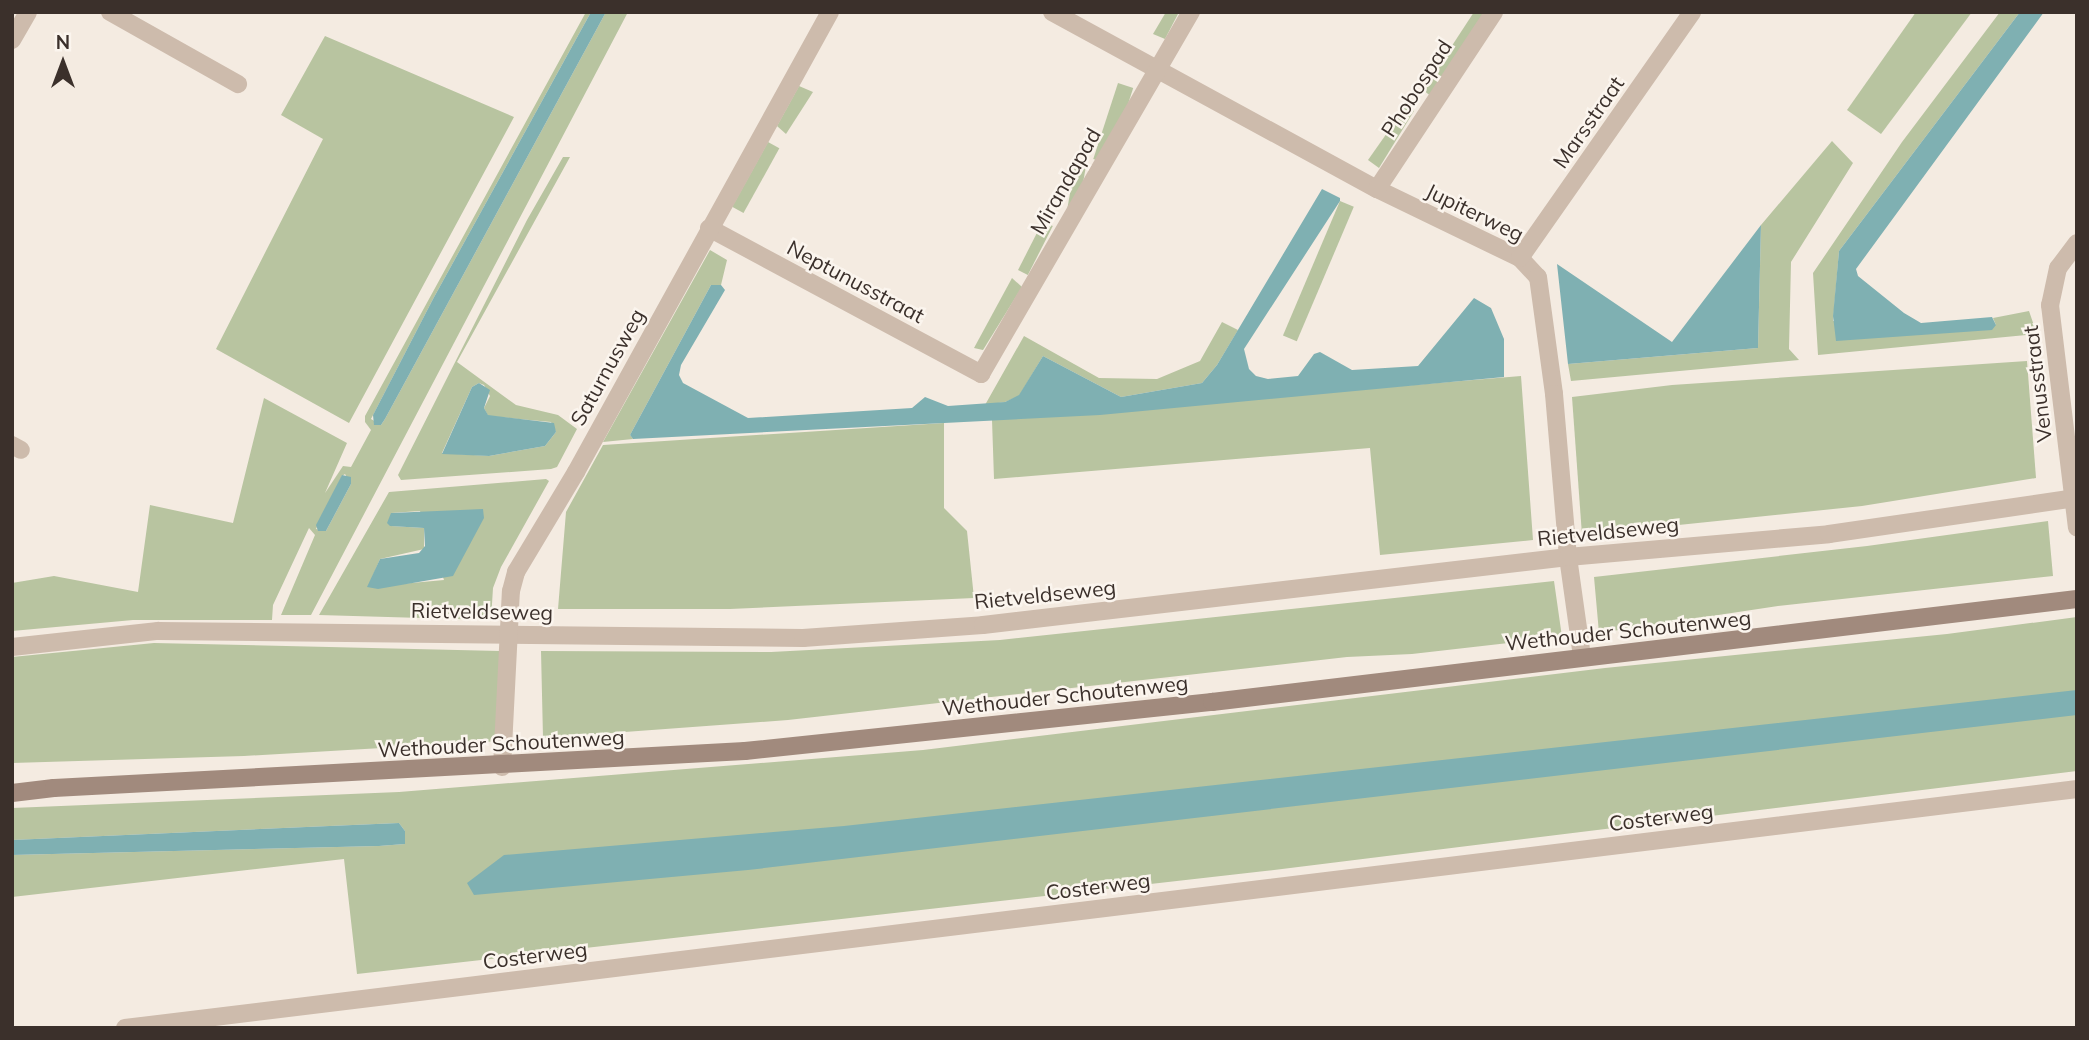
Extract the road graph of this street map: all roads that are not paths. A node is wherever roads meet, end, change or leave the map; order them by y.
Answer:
1 (28, 12) edge
2 (110, 12) edge
3 (830, 12) edge
4 (1052, 12) edge
5 (1191, 12) edge
6 (1494, 12) edge
7 (1692, 12) edge
8 (12, 40) edge
9 (1158, 69) junction
10 (238, 84) dead end
11 (1377, 189) junction
12 (709, 228) junction
13 (2077, 243) edge
14 (1520, 258) junction
15 (981, 374) joint
16 (2075, 498) edge
17 (2077, 527) edge
18 (1568, 556) junction
19 (2077, 599) edge
20 (508, 635) junction
21 (12, 647) edge
22 (1582, 656) junction
23 (502, 766) junction
24 (12, 782) edge
25 (54, 788) junction
26 (2077, 789) edge
27 (12, 793) edge
28 (125, 1028) edge

1 - 8 street
2 - 10 street
3 - 12 street, Saturnusweg
4 - 9 street, Jupiterweg
5 - 9 street, Mirandapad
6 - 11 street, Phobospad
7 - 14 street, Marsstraat
9 - 11 street, Jupiterweg
9 - 15 street, Mirandapad
11 - 14 street, Jupiterweg
12 - 15 street, Neptunusstraat
12 - 20 street, Saturnusweg
13 - 16 street, Venusstraat
14 - 18 street, Jupiterweg
16 - 17 street, Venusstraat
16 - 18 street, Rietveldseweg
18 - 20 street, Rietveldseweg
18 - 22 street, Jupiterweg
19 - 22 street, Wethouder Schoutenweg
20 - 21 street, Rietveldseweg
20 - 23 street, Saturnusweg
22 - 23 street, Wethouder Schoutenweg
23 - 25 street, Wethouder Schoutenweg
24 - 25 street, Wethouder Schoutenweg
25 - 27 street, Wethouder Schoutenweg
26 - 28 street, Costerweg

